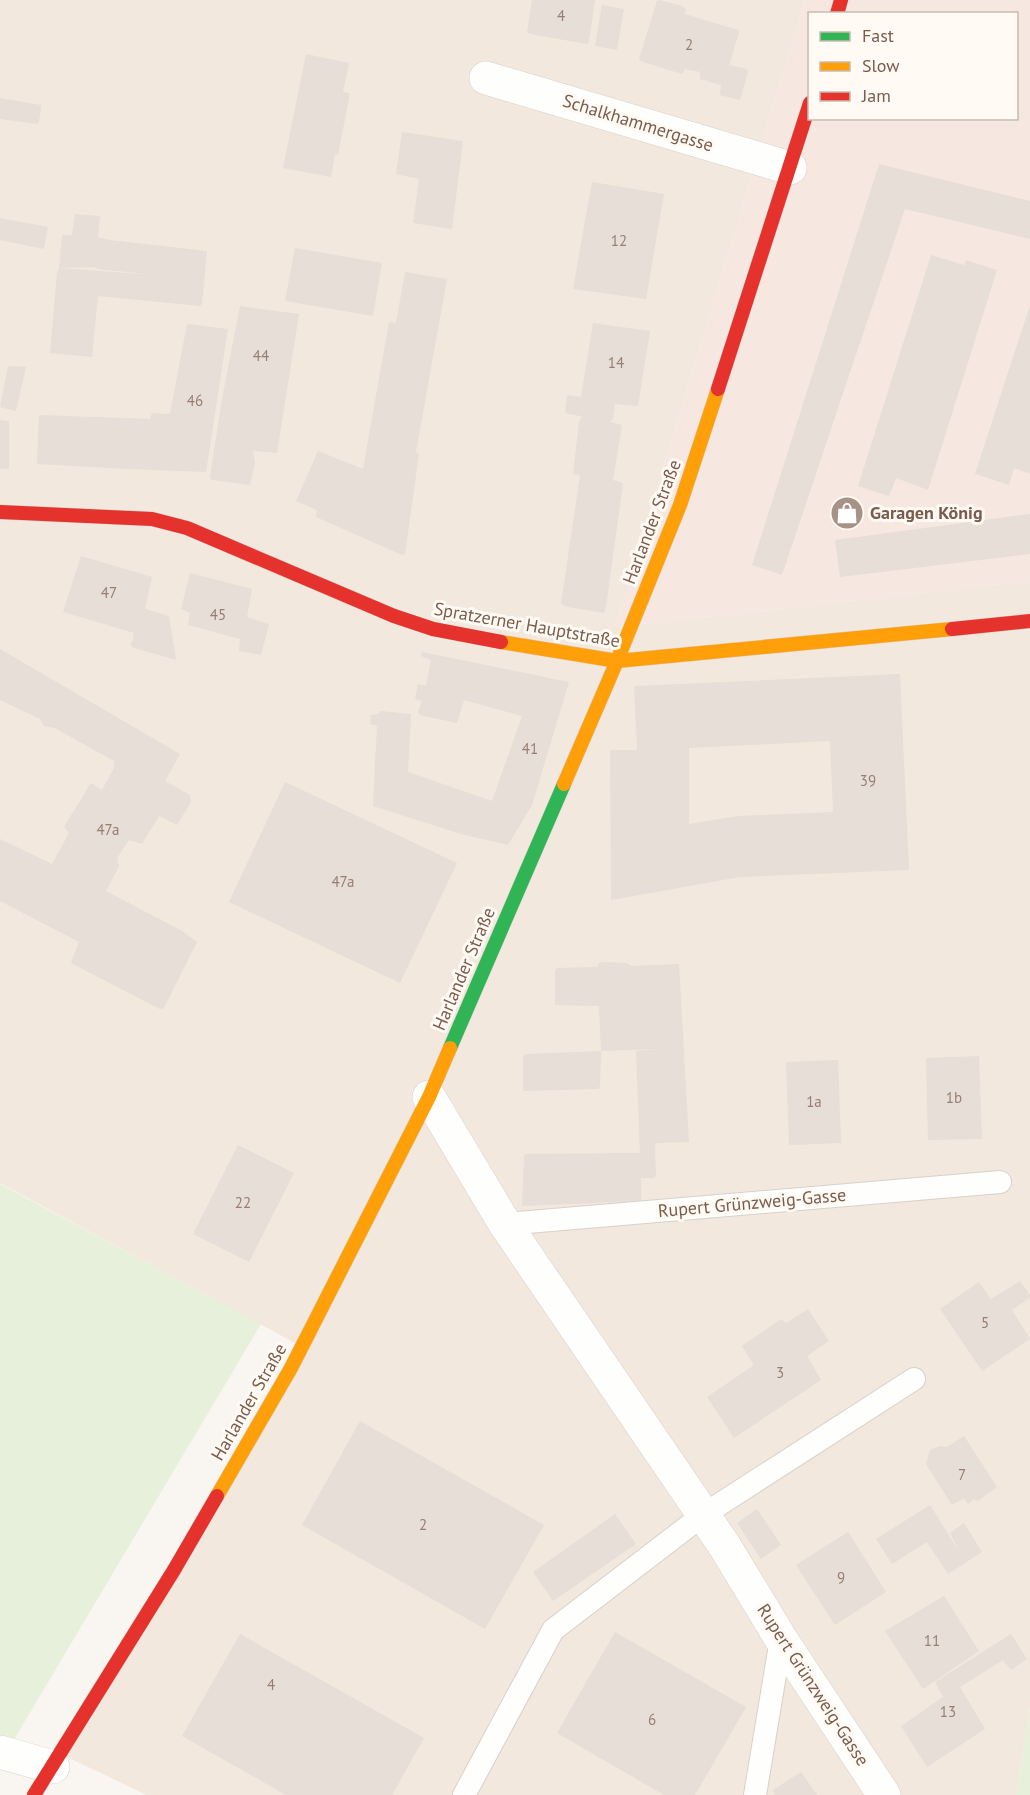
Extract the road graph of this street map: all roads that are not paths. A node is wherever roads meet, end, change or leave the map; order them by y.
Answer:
1 (486, 78) dead end
2 (808, 110) edge
3 (790, 168) junction
4 (0, 512) edge
5 (1030, 621) edge
6 (617, 661) junction
7 (429, 1096) junction
8 (1000, 1182) dead end
9 (505, 1224) junction
10 (914, 1379) dead end
11 (703, 1515) junction
12 (781, 1639) junction
13 (0, 1752) edge
14 (52, 1767) junction
15 (34, 1795) edge
16 (464, 1795) edge
17 (755, 1795) edge
18 (884, 1795) edge

1 - 3 street, Schalkhammergasse
2 - 3 main road, Harlander Straße
3 - 6 main road, Harlander Straße
4 - 6 main road, Spratzerner Hauptstraße
5 - 6 main road, Spratzerner Hauptstraße
6 - 7 main road, Harlander Straße
7 - 9 street, Rupert Grünzweig-Gasse
7 - 14 main road, Harlander Straße
8 - 9 lane, Rupert Grünzweig-Gasse
9 - 11 street, Rupert Grünzweig-Gasse
10 - 11 lane
11 - 12 street, Rupert Grünzweig-Gasse
11 - 16 lane
12 - 17 lane
12 - 18 street, Rupert Grünzweig-Gasse
13 - 14 street
14 - 15 main road, Harlander Straße

